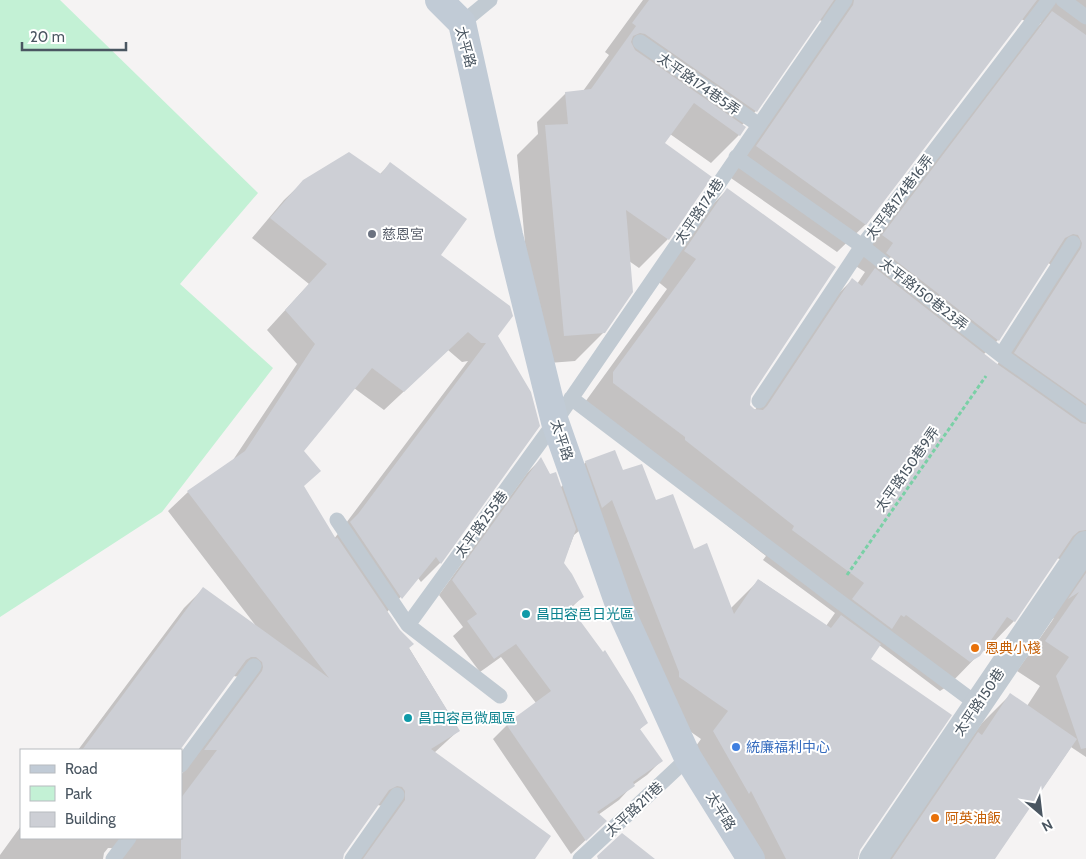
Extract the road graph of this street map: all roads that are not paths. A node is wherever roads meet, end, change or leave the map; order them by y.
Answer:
1 (439, 0) edge
2 (490, 0) edge
3 (845, 0) edge
4 (1049, 0) edge
5 (1063, 0) edge
6 (1086, 17) edge
7 (462, 23) junction
8 (640, 42) dead end
9 (759, 126) junction
10 (736, 157) junction
11 (1073, 243) dead end
12 (862, 246) junction
13 (1001, 355) junction
14 (571, 398) junction
15 (759, 401) dead end
16 (1086, 415) edge
17 (555, 422) junction
18 (337, 520) dead end
19 (1086, 545) edge
20 (408, 625) junction
21 (254, 666) dead end
22 (500, 696) dead end
23 (977, 704) junction
24 (688, 758) junction
25 (182, 764) edge
26 (397, 795) dead end
27 (128, 839) edge
28 (113, 859) edge
29 (352, 859) edge
30 (580, 859) edge
31 (750, 859) edge
32 (873, 859) edge

1 - 7 street, 太平路
2 - 7 lane
3 - 9 lane, 太平路174巷
4 - 12 lane, 太平路174巷16弄
5 - 6 lane
7 - 17 street, 太平路
8 - 9 lane, 太平路174巷5弄
9 - 10 lane, 太平路174巷
10 - 12 lane, 太平路150巷23弄
10 - 14 lane, 太平路174巷
11 - 13 lane
12 - 13 lane, 太平路150巷23弄
12 - 15 lane, 太平路174巷16弄
13 - 16 lane, 太平路150巷23弄
14 - 17 lane, 太平路174巷
14 - 23 lane
17 - 20 lane, 太平路255巷
17 - 24 street, 太平路
18 - 20 lane
19 - 23 street, 太平路150巷
20 - 22 lane
21 - 25 lane
23 - 32 street, 太平路150巷
24 - 30 lane, 太平路211巷
24 - 31 street, 太平路
26 - 29 lane
27 - 28 lane

